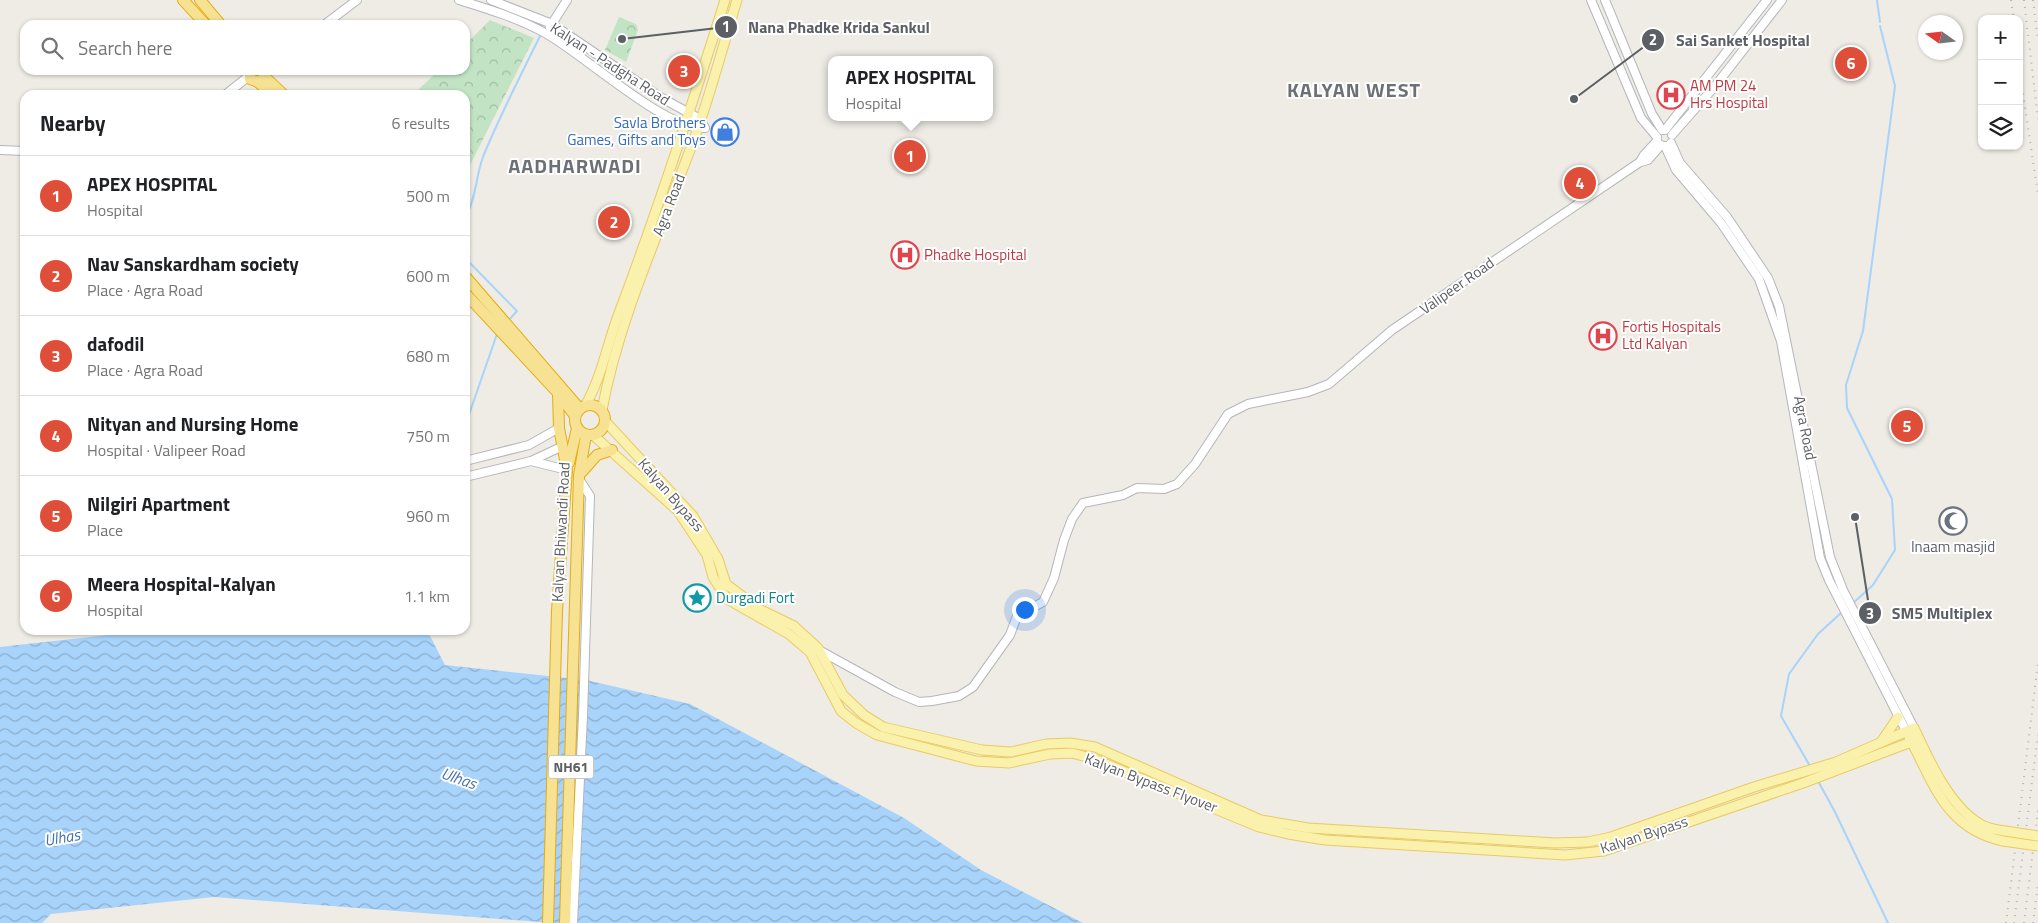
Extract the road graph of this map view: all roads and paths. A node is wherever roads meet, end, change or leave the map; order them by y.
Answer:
1 (183, 0) edge
2 (200, 0) edge
3 (357, 0) edge
4 (459, 0) edge
5 (491, 0) edge
6 (567, 0) edge
7 (725, 0) edge
8 (737, 0) edge
9 (1590, 0) edge
10 (1605, 0) edge
11 (1767, 0) edge
12 (1782, 0) edge
13 (201, 20) edge
14 (217, 20) edge
15 (331, 20) edge
16 (552, 24) junction
17 (547, 34) junction
18 (256, 75) edge
19 (258, 75) edge
20 (258, 75) edge
21 (628, 76) junction
22 (239, 86) junction
23 (620, 86) junction
24 (233, 90) edge
25 (236, 90) edge
26 (268, 90) edge
27 (278, 90) edge
28 (689, 113) junction
29 (685, 124) junction
30 (701, 125) junction
31 (1664, 138) junction
32 (0, 150) edge
33 (20, 151) edge
34 (470, 282) edge
35 (470, 298) edge
36 (511, 335) junction
37 (558, 393) junction
38 (580, 410) junction
39 (602, 410) junction
40 (605, 422) junction
41 (559, 428) junction
42 (577, 428) junction
43 (590, 435) junction
44 (536, 441) junction
45 (563, 446) junction
46 (612, 450) junction
47 (541, 456) junction
48 (470, 460) edge
49 (531, 461) junction
50 (567, 473) junction
51 (470, 476) edge
52 (579, 477) junction
53 (1830, 556) junction
54 (1820, 558) junction
55 (1840, 592) junction
56 (582, 611) junction
57 (1854, 621) junction
58 (814, 650) junction
59 (1898, 717) junction
60 (1910, 729) junction
61 (1915, 740) junction
62 (1880, 744) junction
63 (1838, 766) junction
64 (1801, 778) junction
65 (1326, 830) joint
66 (1982, 830) junction
67 (1308, 833) junction
68 (2038, 836) edge
69 (1611, 837) junction
70 (1325, 840) joint
71 (2038, 846) edge
72 (1614, 847) junction
73 (548, 923) edge
74 (565, 923) edge
75 (573, 923) edge

1 - 13 highway
2 - 14 highway
3 - 15 street
4 - 17 street, Kalyan - Padgha Road
5 - 16 street, Kalyan - Padgha Road
6 - 16 street
7 - 28 main road, Agra Road
8 - 30 main road, Agra Road
9 - 31 street, Agra Road
10 - 31 street, Agra Road
11 - 31 street
12 - 31 street
16 - 17 street
16 - 21 street, Kalyan - Padgha Road
17 - 23 street, Kalyan - Padgha Road
18 - 22 street
19 - 26 highway
20 - 27 highway
21 - 23 street
21 - 28 street, Kalyan - Padgha Road
22 - 24 street
22 - 25 street
23 - 29 street, Kalyan - Padgha Road
28 - 29 main road, Agra Road
28 - 30 street, Kalyan - Padgha Road
29 - 30 street, Kalyan - Padgha Road
29 - 38 main road, Agra Road
30 - 39 main road, Agra Road
31 - 53 street, Agra Road
31 - 54 street, Agra Road
31 - 58 street, Valipeer Road
32 - 33 street
34 - 36 highway
35 - 36 highway
36 - 37 highway
36 - 38 highway
37 - 38 highway
37 - 41 highway, Kalyan Bhiwandi Road / NH61
38 - 39 highway
38 - 42 highway
39 - 40 highway
40 - 43 highway
40 - 58 main road, Kalyan Bypass
41 - 44 street
41 - 45 highway, Kalyan Bhiwandi Road / NH61
42 - 43 highway
42 - 50 highway
43 - 46 main road, Kalyan Bypass
43 - 52 highway, NH61
44 - 47 street
44 - 48 street
45 - 47 street
45 - 50 highway, Kalyan Bhiwandi Road / NH61
46 - 52 highway
46 - 58 main road, Kalyan Bypass
47 - 49 street
49 - 50 street
49 - 51 street
50 - 73 highway, Kalyan Bhiwandi Road / NH61
52 - 56 highway, NH61
53 - 54 street
53 - 55 street, Agra Road
54 - 55 street, Agra Road
55 - 57 street, Agra Road
56 - 74 highway, NH61
56 - 75 street
57 - 59 street, Agra Road
57 - 60 street, Agra Road
58 - 67 main road, Kalyan Bypass Flyover
59 - 60 street, Agra Road
59 - 62 main road
60 - 61 main road
60 - 62 main road, Kalyan Bypass
61 - 63 main road, Kalyan Bypass
61 - 66 main road
62 - 63 main road, Kalyan Bypass
63 - 64 main road, Kalyan Bypass
64 - 69 main road, Kalyan Bypass
64 - 72 main road, Kalyan Bypass
65 - 67 main road, Kalyan Bypass Flyover
65 - 69 main road, Kalyan Bypass
66 - 68 main road, bridge
66 - 71 main road, bridge
67 - 70 main road, Kalyan Bypass Flyover
69 - 72 main road
70 - 72 main road, Kalyan Bypass

